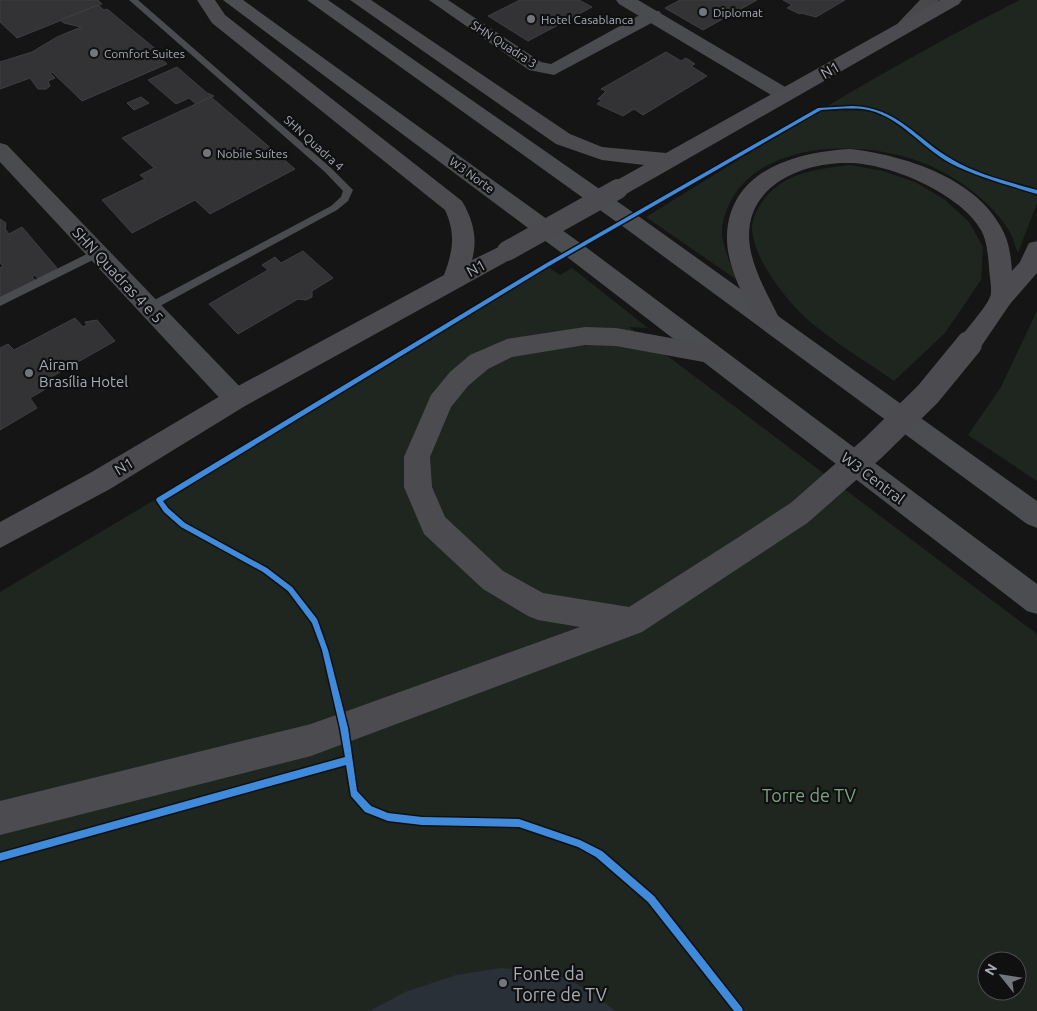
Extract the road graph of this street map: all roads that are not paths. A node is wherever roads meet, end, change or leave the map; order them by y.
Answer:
1 (133, 0) edge
2 (206, 0) edge
3 (232, 0) edge
4 (316, 0) edge
5 (359, 0) edge
6 (437, 0) edge
7 (625, 0) edge
8 (930, 0) edge
9 (953, 0) edge
10 (653, 15) junction
11 (906, 26) junction
12 (785, 95) junction
13 (2, 156) edge
14 (668, 160) junction
15 (1037, 249) edge
16 (97, 253) junction
17 (454, 280) junction
18 (1002, 298) junction
19 (0, 302) edge
20 (149, 308) junction
21 (769, 322) junction
22 (709, 354) junction
23 (236, 399) junction
24 (1037, 516) edge
25 (0, 536) edge
26 (1037, 601) edge
27 (631, 622) junction
28 (0, 818) edge

1 - 20 lane, SHN Quadra 4
2 - 17 highway
3 - 22 main road, W3 Norte
4 - 21 main road
5 - 14 highway
6 - 10 street, SHN Quadra 3
7 - 10 street
8 - 11 main road
9 - 11 highway, N1
10 - 12 street
11 - 12 highway, N1
12 - 14 highway, N1
13 - 16 street, SHN Quadras 4 e 5
14 - 17 highway, N1, bridge
15 - 18 highway
16 - 19 lane
16 - 20 street, SHN Quadras 4 e 5
17 - 23 highway, N1
18 - 21 highway
18 - 27 highway, bridge
20 - 23 street, SHN Quadras 4 e 5
21 - 24 main road
22 - 26 main road, W3 Central
22 - 27 highway
23 - 25 highway, N1
27 - 28 highway

